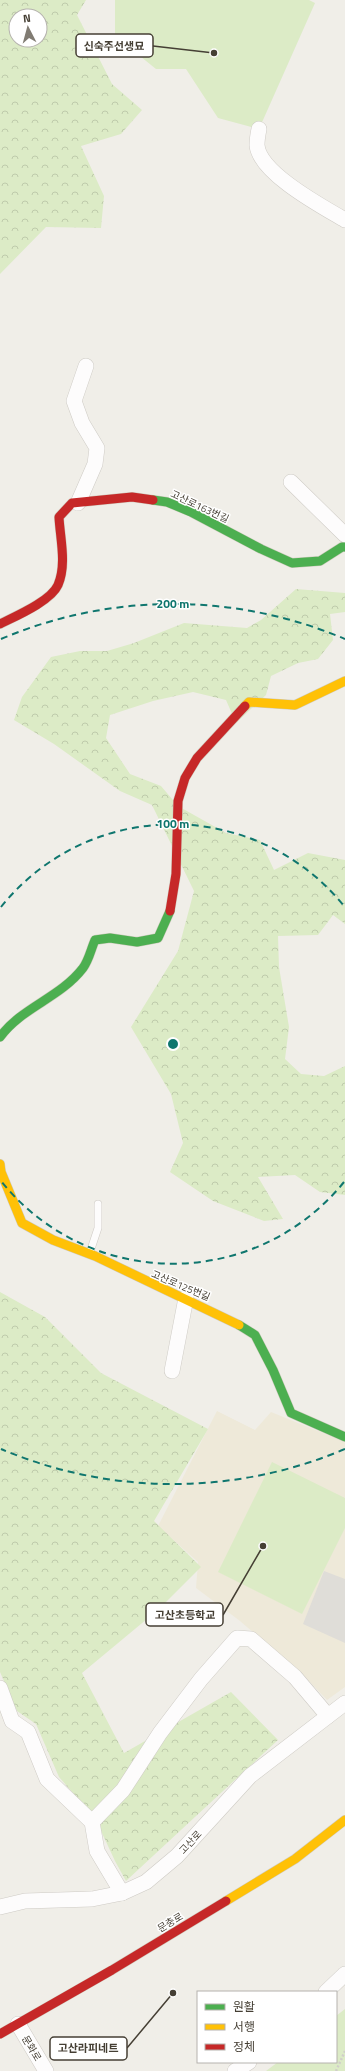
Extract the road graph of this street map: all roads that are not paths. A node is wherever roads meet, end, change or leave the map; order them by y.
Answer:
1 (259, 129) dead end
2 (345, 220) edge
3 (86, 366) dead end
4 (291, 482) dead end
5 (78, 503) junction
6 (345, 535) edge
7 (345, 547) edge
8 (0, 624) edge
9 (345, 680) edge
10 (6, 1022) edge
11 (0, 1037) edge
12 (0, 1164) edge
13 (98, 1204) dead end
14 (90, 1254) junction
15 (186, 1298) junction
16 (172, 1371) dead end
17 (345, 1438) edge
18 (0, 1688) edge
19 (345, 1702) edge
20 (328, 1716) junction
21 (345, 1820) edge
22 (92, 1822) junction
23 (122, 1893) junction
24 (0, 1907) edge
25 (345, 1974) edge
26 (327, 1991) edge
27 (18, 2024) junction
28 (0, 2034) edge
29 (247, 2063) edge
30 (46, 2071) edge
31 (235, 2071) edge

1 - 2 street
3 - 5 street
4 - 6 street
5 - 7 street, 고산로163번길
5 - 8 street, 고산로163번길
9 - 10 street
10 - 11 street
12 - 14 street, 고산로125번길
13 - 14 lane
14 - 15 street, 고산로125번길
15 - 16 street
15 - 17 street, 고산로125번길
18 - 22 street
19 - 20 street, 고산로
20 - 22 street
20 - 23 street, 고산로
21 - 27 street, 문충로
22 - 23 street
23 - 24 street, 고산로
25 - 26 street
27 - 28 street, 문충로
27 - 30 street, 문화로
29 - 31 street

